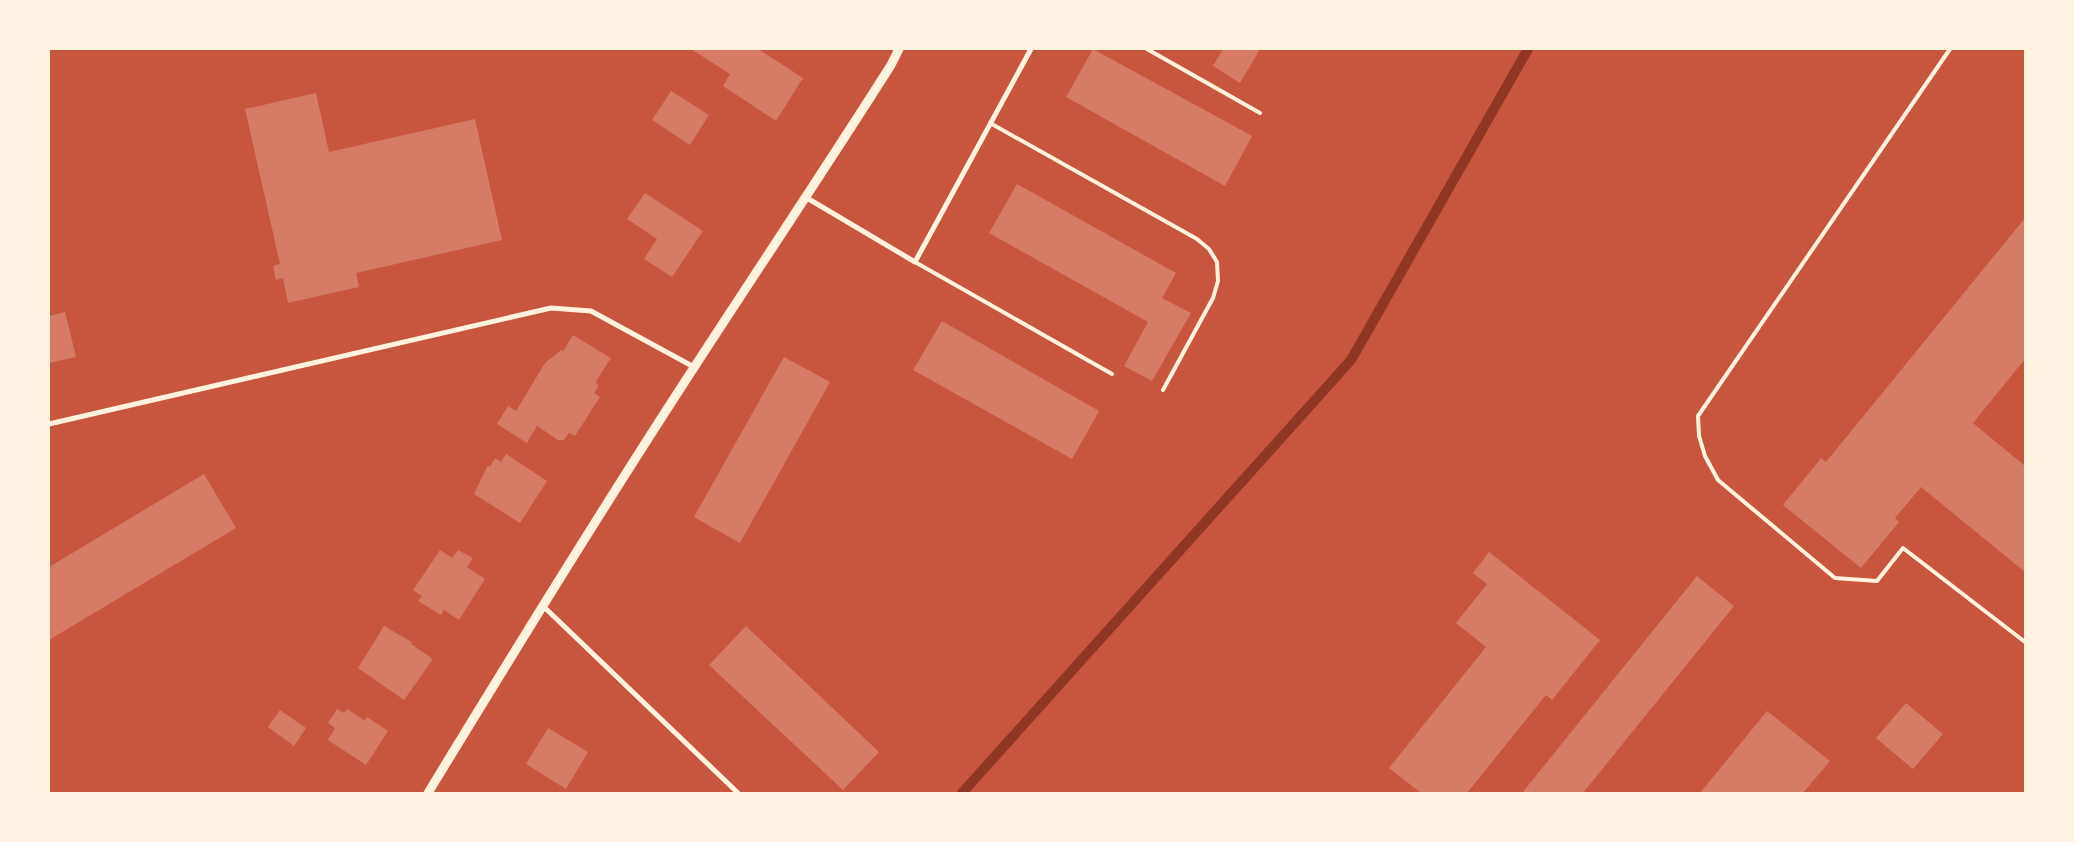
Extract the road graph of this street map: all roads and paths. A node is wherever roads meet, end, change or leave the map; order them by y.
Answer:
1 (899, 49) edge
2 (1030, 49) edge
3 (1147, 49) edge
4 (1950, 49) edge
5 (1260, 113) dead end
6 (990, 123) junction
7 (807, 198) junction
8 (915, 262) junction
9 (694, 367) junction
10 (1112, 374) dead end
11 (1163, 390) dead end
12 (49, 424) edge
13 (542, 605) junction
14 (2025, 642) edge
15 (428, 793) edge
16 (738, 793) edge

1 - 7 street
2 - 6 street
3 - 5 lane
4 - 14 lane
6 - 8 street
6 - 11 lane
7 - 8 street
7 - 9 street
8 - 10 lane
9 - 12 street
9 - 13 street
13 - 15 street
13 - 16 street

